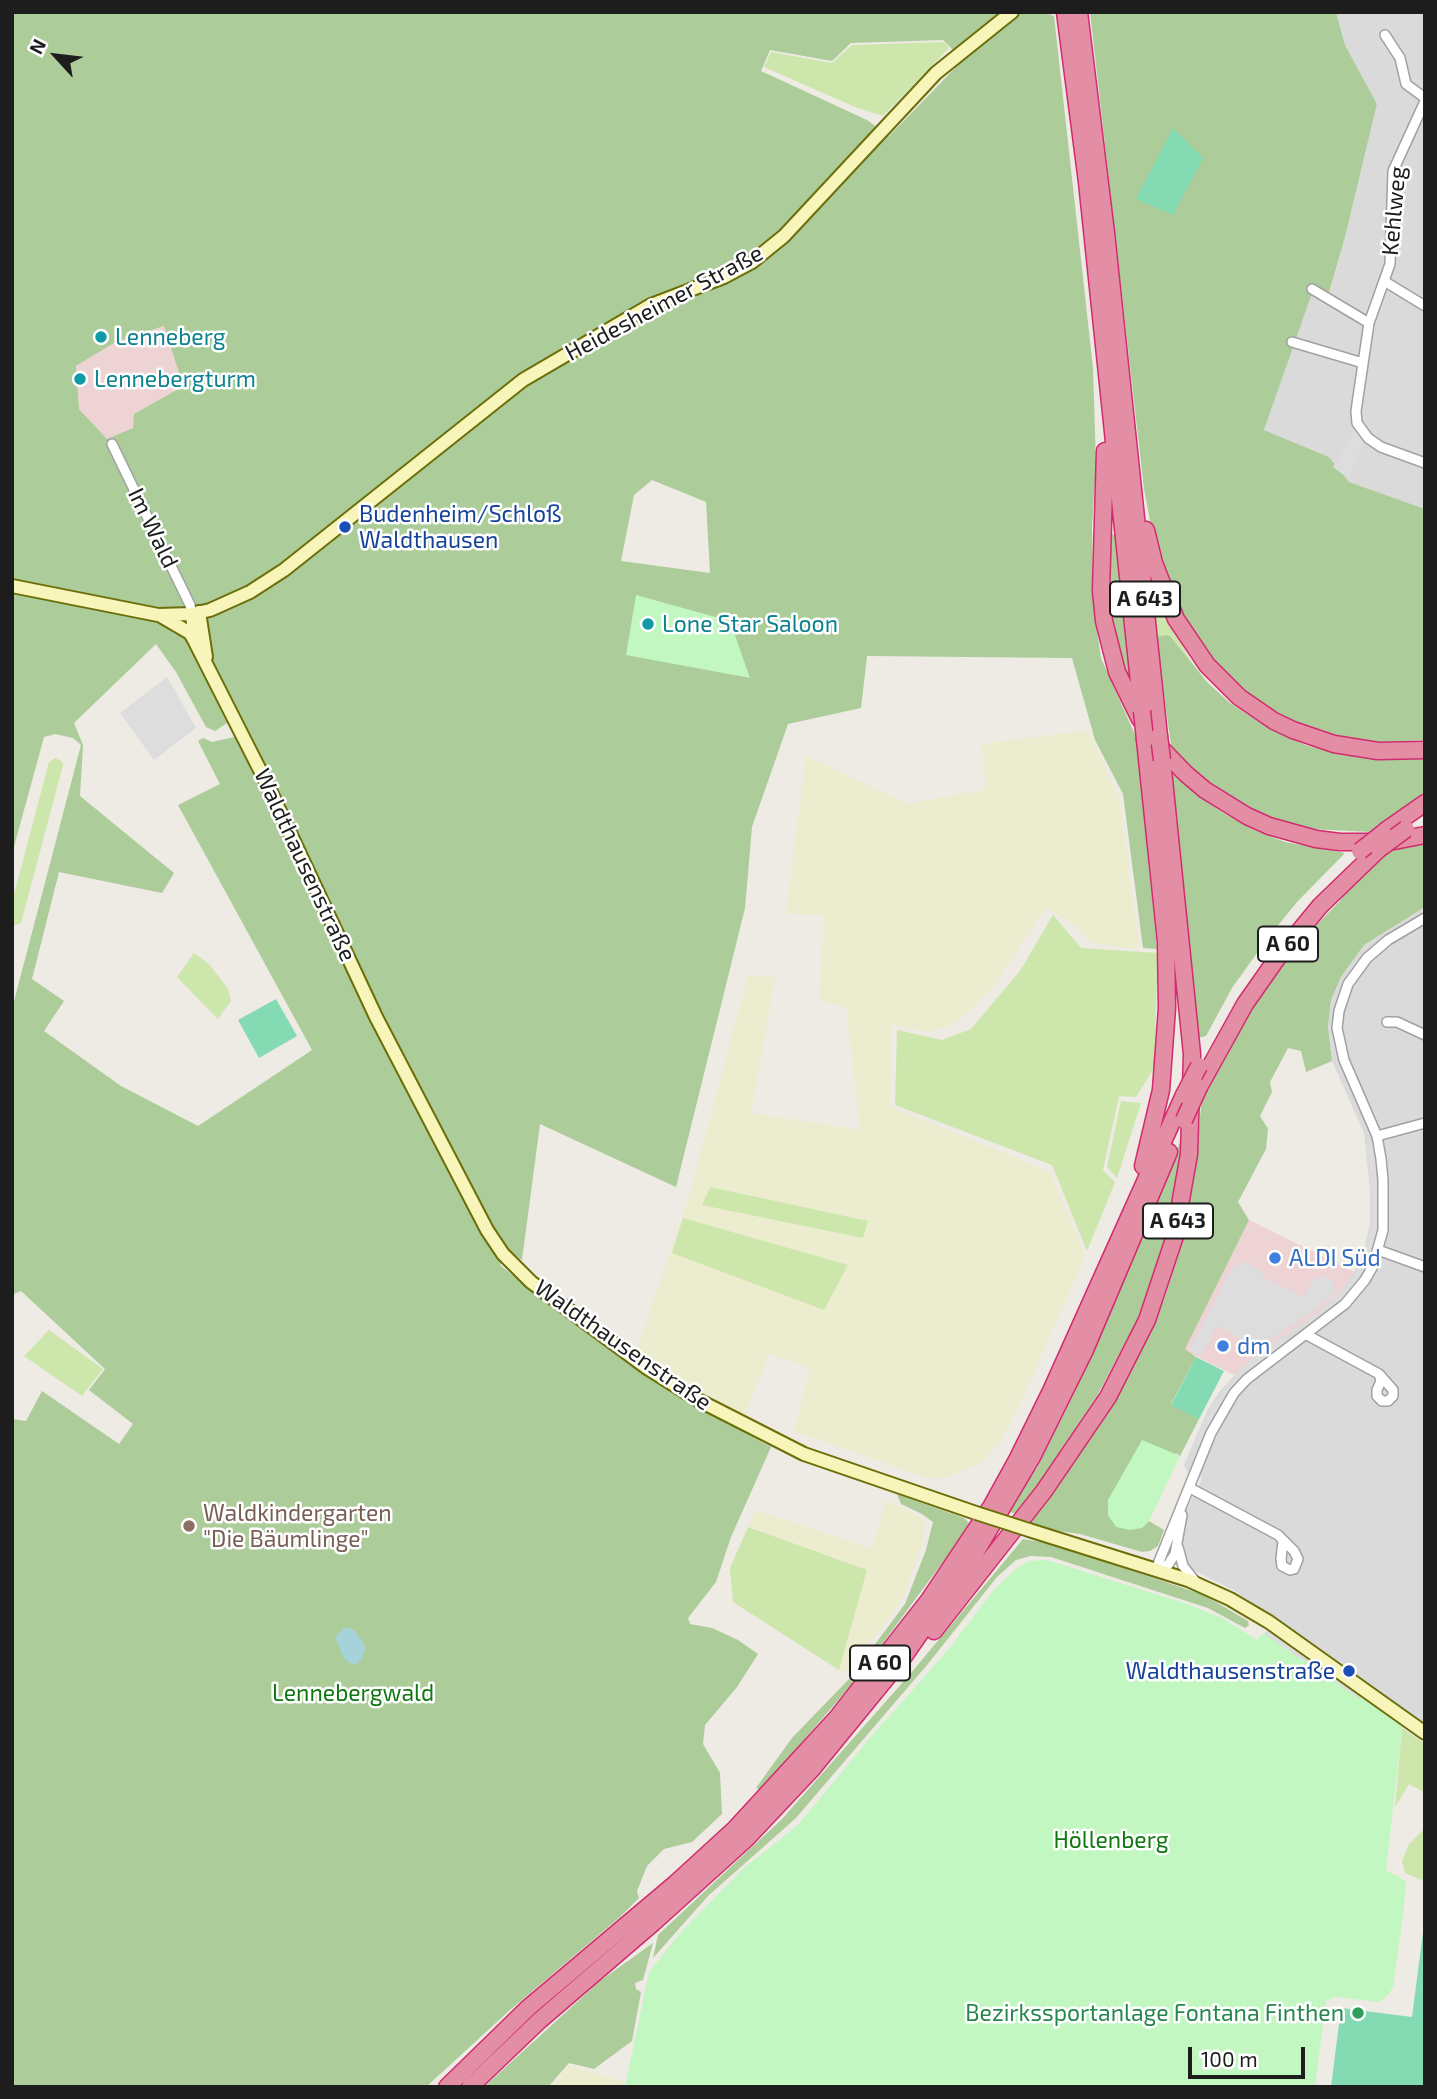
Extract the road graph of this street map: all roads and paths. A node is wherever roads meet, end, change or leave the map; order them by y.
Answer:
1 (1012, 12) edge
2 (1065, 12) edge
3 (1079, 12) edge
4 (1385, 35) dead end
5 (1425, 100) edge
6 (1384, 281) junction
7 (1312, 289) dead end
8 (1425, 306) edge
9 (1369, 323) junction
10 (1292, 342) dead end
11 (1363, 363) junction
12 (1108, 396) junction
13 (112, 444) dead end
14 (1130, 461) junction
15 (1425, 463) edge
16 (12, 586) edge
17 (196, 613) junction
18 (158, 615) junction
19 (195, 642) junction
20 (206, 661) junction
21 (1152, 738) junction
22 (1425, 750) edge
23 (1425, 803) edge
24 (1425, 815) edge
25 (1425, 835) edge
26 (1425, 918) edge
27 (1387, 1021) dead end
28 (1425, 1035) edge
29 (1424, 1121) edge
30 (1377, 1136) junction
31 (1121, 1235) junction
32 (1378, 1250) junction
33 (1425, 1267) edge
34 (1307, 1335) junction
35 (1379, 1374) dead end
36 (1190, 1488) junction
37 (1184, 1503) junction
38 (1283, 1540) dead end
39 (1178, 1546) junction
40 (1156, 1569) junction
41 (1201, 1585) junction
42 (866, 1704) junction
43 (1425, 1733) edge
44 (447, 2087) edge
45 (470, 2087) edge

1 - 17 street, Heidesheimer Straße
2 - 12 highway, A 643
3 - 14 highway, A 643
4 - 5 street, Kehlweg
5 - 6 street, Kehlweg
6 - 8 street
6 - 9 street, Kehlweg
7 - 9 street
9 - 11 street, Kehlweg
10 - 11 street
11 - 15 street, Kehlweg
12 - 21 highway, A 643, bridge
12 - 25 highway
13 - 17 street, Im Wald
14 - 21 highway, A 643
14 - 22 highway
16 - 18 street, Heidesheimer Straße
17 - 18 street, Heidesheimer Straße
17 - 19 street, Waldthausenstraße
17 - 20 street, Waldthausenstraße
18 - 19 street
19 - 20 street, Waldthausenstraße
20 - 40 street, Waldthausenstraße, bridge
21 - 31 highway, A 643
21 - 42 highway, A 643, bridge
23 - 31 highway, A 60, bridge
24 - 42 highway, A 60, bridge
26 - 30 street
27 - 28 street
29 - 30 street
30 - 32 street
31 - 44 highway, A 60
32 - 33 street
32 - 34 street
34 - 35 street
34 - 36 street
36 - 37 street
36 - 38 street
37 - 39 street
37 - 40 street
39 - 40 street
39 - 41 street
40 - 41 street, Waldthausenstraße
41 - 43 street, Waldthausenstraße
42 - 45 highway, A 60

